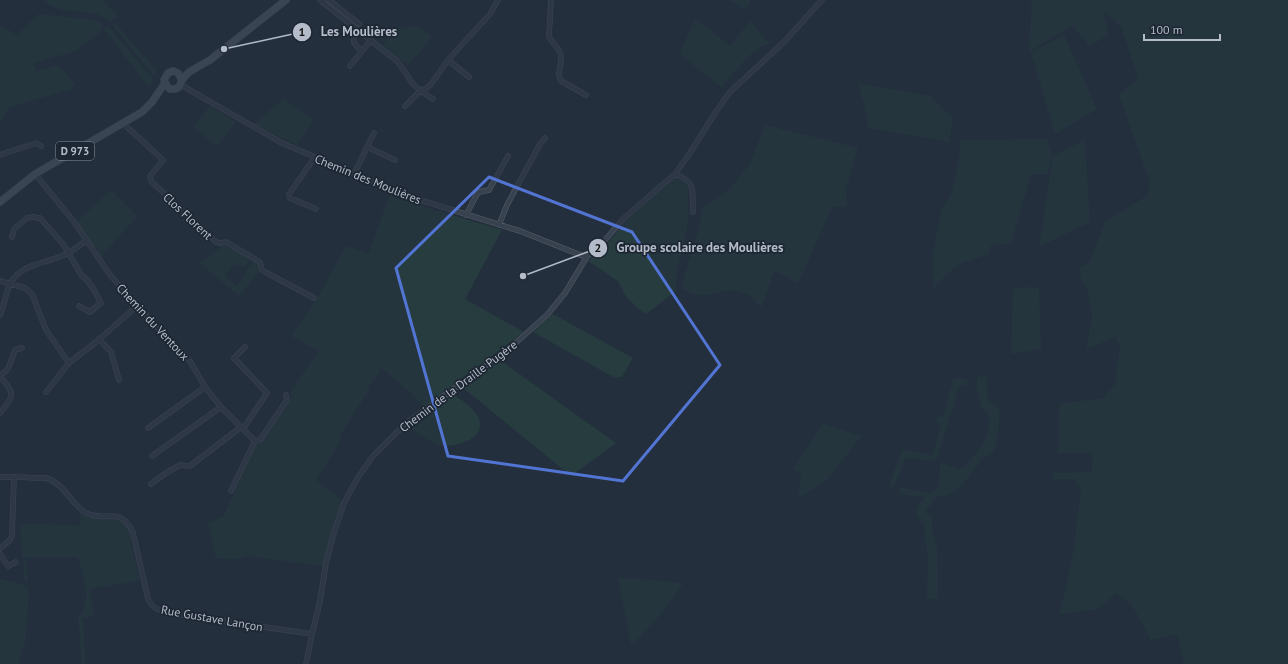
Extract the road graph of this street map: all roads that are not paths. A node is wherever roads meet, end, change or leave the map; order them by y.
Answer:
1 (286, 0) edge
2 (320, 0) edge
3 (329, 0) edge
4 (498, 0) edge
5 (551, 0) edge
6 (822, 0) edge
7 (359, 24) dead end
8 (357, 30) junction
9 (371, 40) junction
10 (362, 51) junction
11 (448, 60) junction
12 (350, 66) dead end
13 (189, 72) junction
14 (178, 73) junction
15 (469, 77) dead end
16 (181, 82) junction
17 (165, 83) junction
18 (170, 89) junction
19 (420, 91) junction
20 (586, 96) dead end
21 (433, 99) dead end
22 (152, 102) junction
23 (405, 106) dead end
24 (124, 123) junction
25 (374, 133) dead end
26 (545, 138) dead end
27 (41, 146) dead end
28 (367, 147) junction
29 (0, 156) edge
30 (508, 156) dead end
31 (315, 157) junction
32 (395, 160) dead end
33 (35, 174) junction
34 (354, 174) junction
35 (675, 174) junction
36 (0, 202) edge
37 (316, 209) dead end
38 (693, 212) dead end
39 (466, 215) junction
40 (499, 225) junction
41 (12, 237) dead end
42 (87, 240) junction
43 (68, 253) junction
44 (588, 255) junction
45 (0, 281) edge
46 (10, 284) junction
47 (314, 298) dead end
48 (79, 306) dead end
49 (137, 306) junction
50 (0, 315) edge
51 (99, 339) junction
52 (245, 347) dead end
53 (22, 348) dead end
54 (69, 363) junction
55 (0, 376) edge
56 (119, 380) dead end
57 (205, 387) junction
58 (46, 392) dead end
59 (286, 395) dead end
60 (221, 407) junction
61 (0, 413) edge
62 (148, 428) dead end
63 (242, 428) junction
64 (255, 441) junction
65 (152, 456) dead end
66 (0, 477) edge
67 (14, 477) junction
68 (151, 484) dead end
69 (231, 491) dead end
70 (0, 548) edge
71 (0, 554) edge
72 (16, 562) dead end
73 (312, 634) junction
74 (306, 664) edge

1 - 13 main road
2 - 8 street
3 - 7 street
4 - 11 street
5 - 20 street
6 - 35 street, Chemin de la Draille Pugère
8 - 9 street
8 - 10 street
9 - 10 street
9 - 19 street
10 - 12 street
11 - 15 street
11 - 19 street
13 - 14 main road
13 - 16 main road
14 - 16 main road
14 - 17 main road
16 - 18 main road
16 - 31 street, Chemin des Moulières
17 - 18 main road
17 - 22 main road, D 973
18 - 22 main road, D 973
19 - 21 street
19 - 23 street
22 - 24 main road, D 973
24 - 33 main road, D 973
24 - 47 street, Clos Florent
25 - 28 street
26 - 40 street
27 - 29 street
28 - 32 street
28 - 34 street
30 - 39 street
31 - 34 street, Chemin des Moulières
31 - 37 street
33 - 36 main road, D 973
33 - 42 street, Chemin du Ventoux
34 - 39 street, Chemin des Moulières
35 - 38 street
35 - 44 street, Chemin de la Draille Pugère
39 - 40 street, Chemin des Moulières
40 - 44 street, Chemin des Moulières
41 - 43 street
42 - 43 street
42 - 49 street, Chemin du Ventoux
43 - 46 street
43 - 48 street
44 - 73 street, Chemin de la Draille Pugère
45 - 46 street
46 - 50 street
46 - 54 street
49 - 51 street
49 - 57 street, Chemin du Ventoux
51 - 54 street
51 - 56 street
52 - 63 street
53 - 55 street
54 - 58 street
55 - 61 street
57 - 60 street, Chemin du Ventoux
57 - 62 street
59 - 64 street
60 - 63 street, Chemin du Ventoux
60 - 65 street
63 - 64 street, Chemin du Ventoux
63 - 68 street
64 - 69 street
66 - 67 street, Rue Gustave Lançon
67 - 70 street
67 - 73 street, Rue Gustave Lançon
71 - 72 street
73 - 74 street, Chemin de la Draille Pugère

